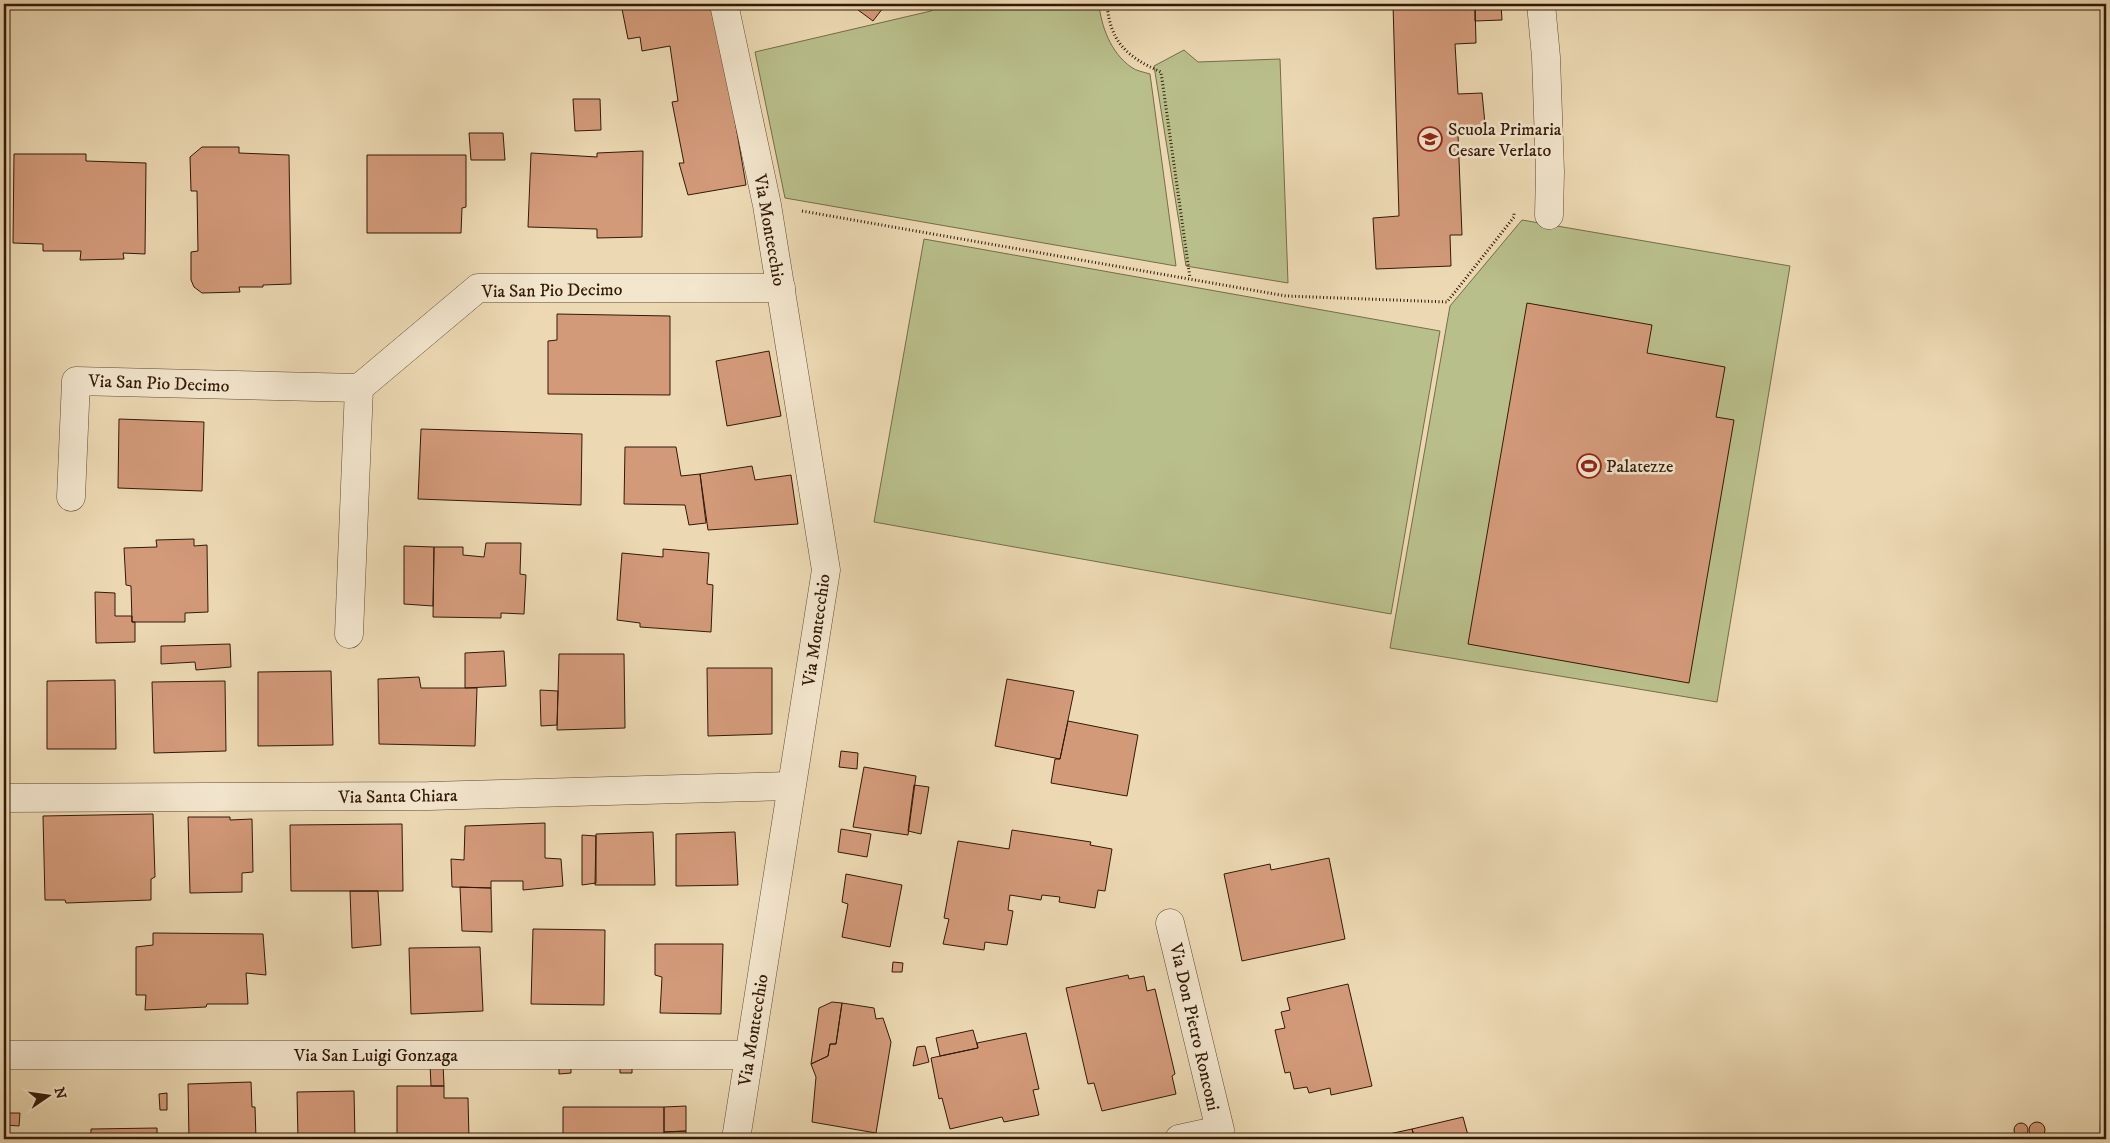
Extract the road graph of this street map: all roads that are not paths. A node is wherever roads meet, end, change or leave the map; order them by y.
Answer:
1 (724, 4) edge
2 (1541, 4) edge
3 (1549, 215) dead end
4 (781, 288) junction
5 (359, 388) junction
6 (71, 497) dead end
7 (350, 634) dead end
8 (792, 786) junction
9 (4, 798) edge
10 (1170, 924) dead end
11 (4, 1055) edge
12 (749, 1055) junction
13 (1221, 1134) edge
14 (736, 1139) edge
15 (1179, 1139) edge

1 - 4 street, Via Montecchio
2 - 3 street
4 - 5 street, Via San Pio Decimo
4 - 8 street, Via Montecchio
5 - 6 street, Via San Pio Decimo
5 - 7 street
8 - 9 street, Via Santa Chiara
8 - 12 street, Via Montecchio
10 - 13 street, Via Don Pietro Ronconi
11 - 12 street, Via San Luigi Gonzaga
12 - 14 street, Via Montecchio
13 - 15 street, Via Don Pietro Ronconi

